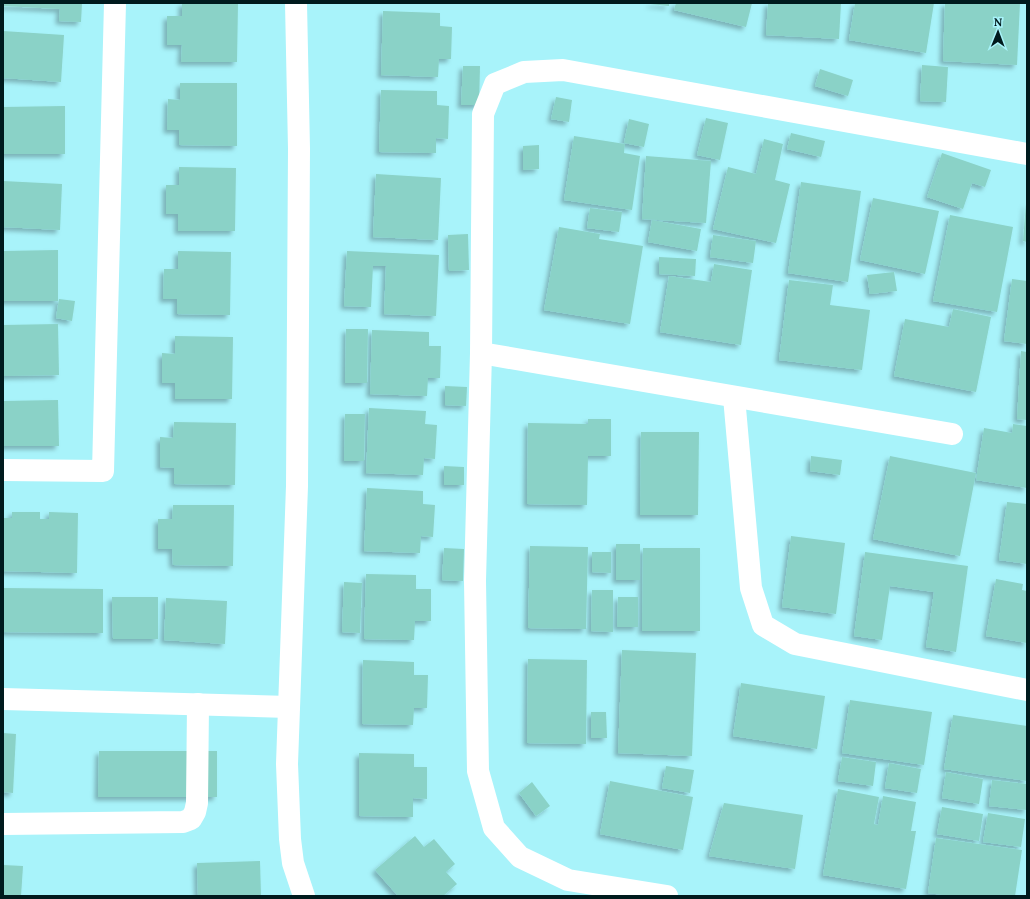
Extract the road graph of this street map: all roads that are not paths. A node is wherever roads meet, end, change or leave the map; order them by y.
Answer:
1 (115, 3) edge
2 (296, 3) edge
3 (1027, 154) edge
4 (481, 353) junction
5 (734, 397) junction
6 (952, 434) dead end
7 (3, 470) edge
8 (1027, 690) edge
9 (3, 699) edge
10 (198, 704) junction
11 (289, 707) junction
12 (3, 824) edge
13 (304, 896) edge
14 (667, 896) edge

1 - 7 street
2 - 11 street
3 - 4 street
4 - 5 street
4 - 14 street
5 - 6 street
5 - 8 street
9 - 10 street
10 - 11 street
10 - 12 street
11 - 13 street

